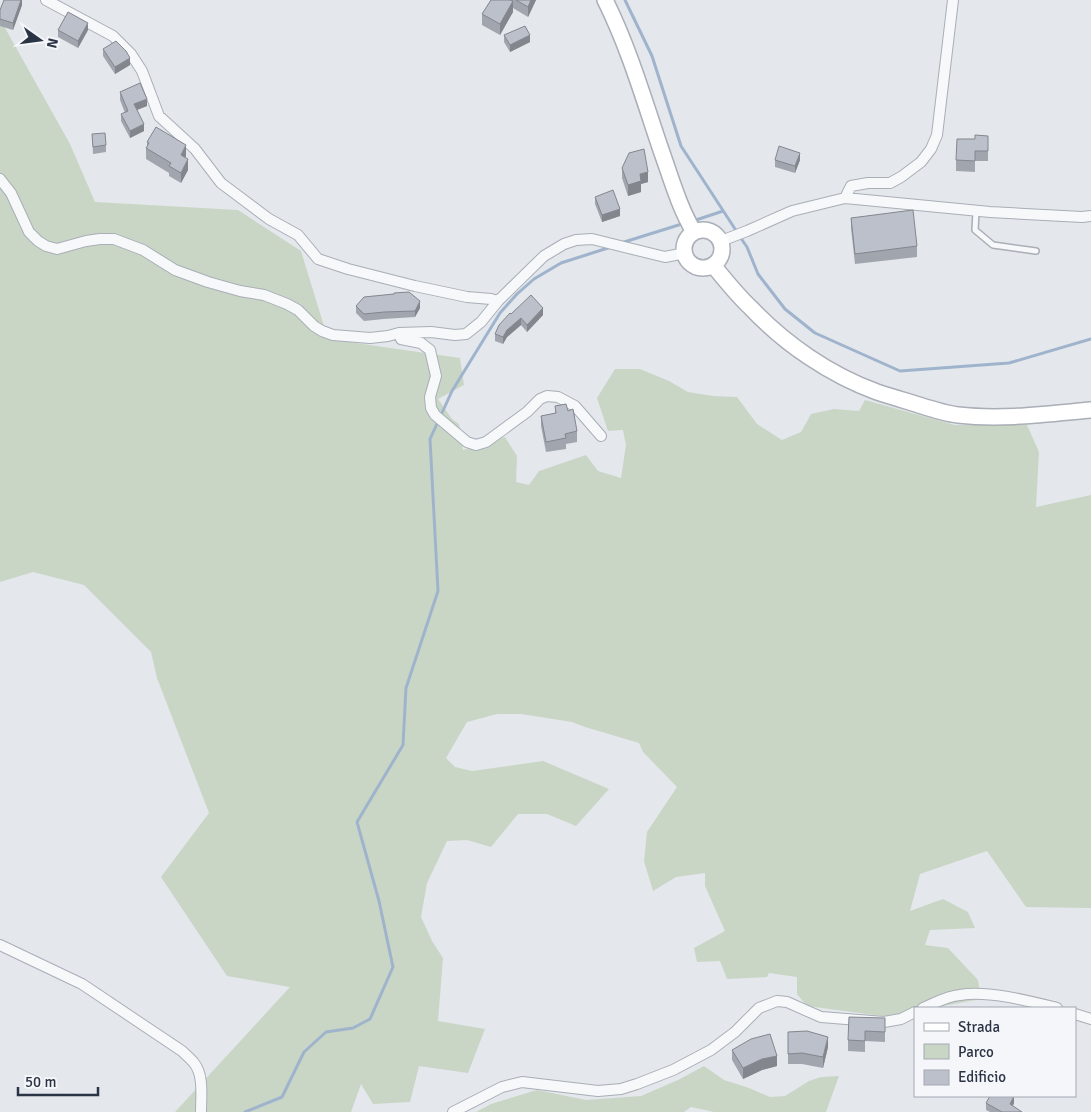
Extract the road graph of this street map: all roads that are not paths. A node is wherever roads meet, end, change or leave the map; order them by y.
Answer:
1 (46, 0) edge
2 (605, 0) edge
3 (953, 0) edge
4 (0, 179) edge
5 (844, 198) junction
6 (976, 210) junction
7 (1091, 216) edge
8 (690, 225) junction
9 (727, 239) junction
10 (1036, 252) dead end
11 (685, 253) junction
12 (713, 265) junction
13 (498, 301) junction
14 (399, 333) junction
15 (1091, 410) edge
16 (601, 436) dead end
17 (0, 945) edge
18 (925, 1007) edge
19 (1052, 1007) edge
20 (914, 1012) edge
21 (1076, 1014) edge
22 (1091, 1019) edge
23 (201, 1112) edge
24 (452, 1112) edge

1 - 13 street
2 - 8 main road
3 - 5 street
4 - 14 street
5 - 6 street
5 - 9 street
6 - 7 street
6 - 10 lane
8 - 9 main road
8 - 11 main road
9 - 12 main road
11 - 12 main road
11 - 13 street
12 - 15 main road
13 - 14 street
14 - 16 street
17 - 23 street
18 - 19 street
20 - 24 street
21 - 22 street

